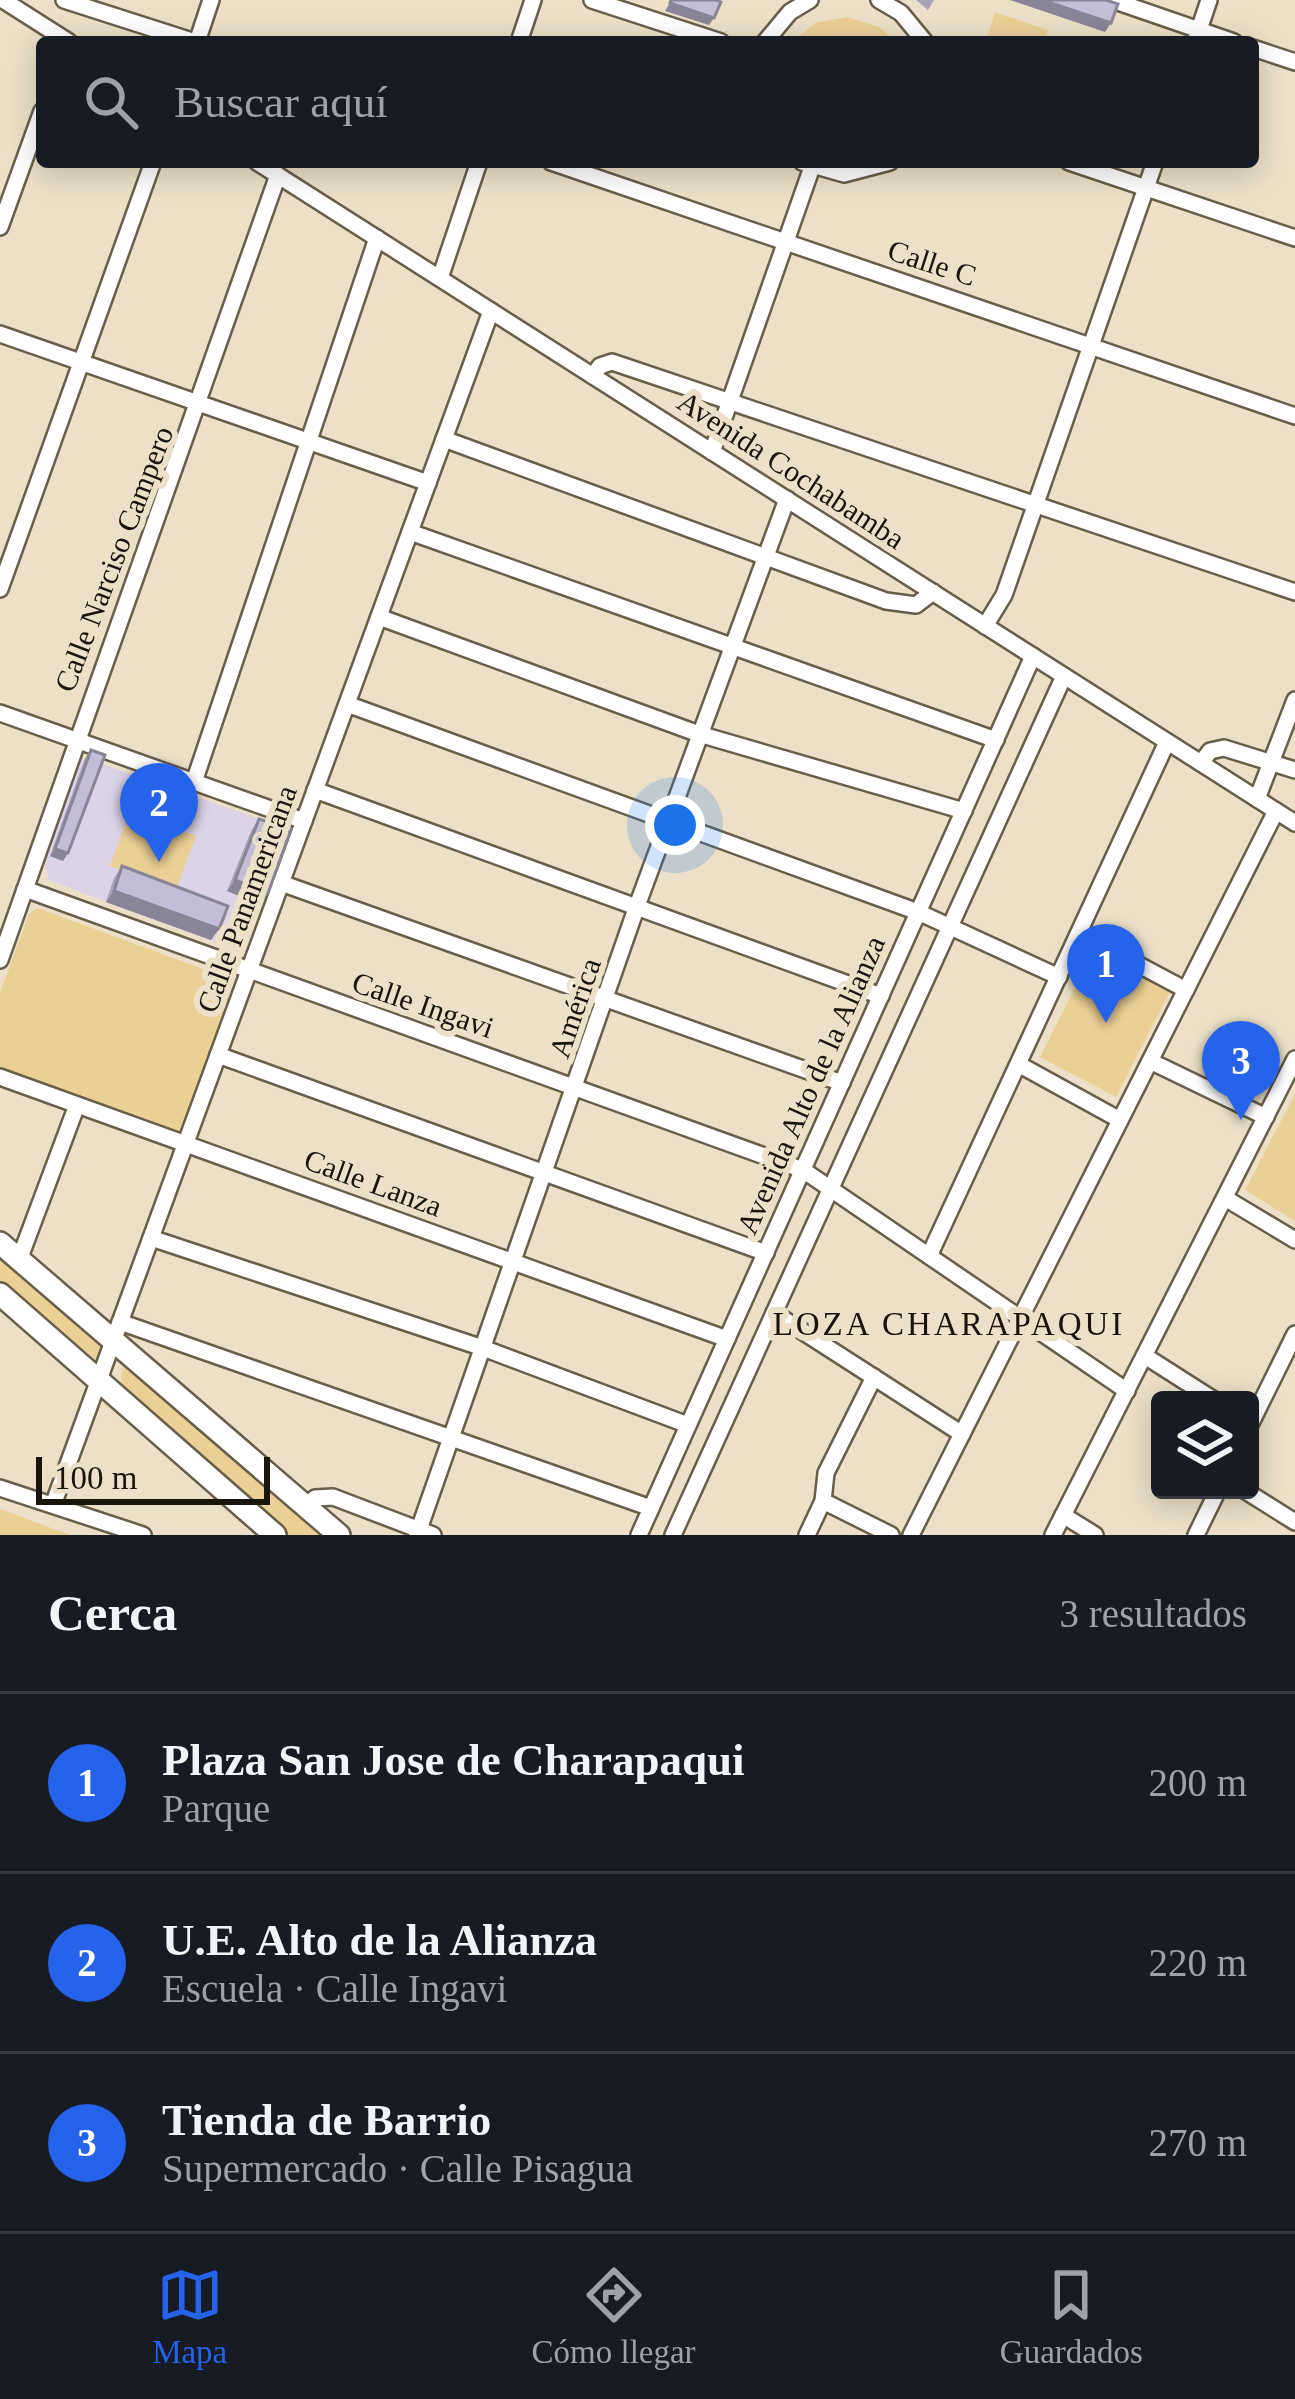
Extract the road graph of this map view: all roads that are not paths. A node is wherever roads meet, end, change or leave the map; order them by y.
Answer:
1 (64, 0) edge
2 (211, 0) edge
3 (533, 0) edge
4 (592, 0) edge
5 (810, 0) edge
6 (879, 0) edge
7 (1112, 0) edge
8 (1208, 0) edge
9 (6, 1) edge
10 (59, 36) edge
11 (177, 36) edge
12 (198, 36) edge
13 (521, 36) edge
14 (703, 36) edge
15 (770, 36) edge
16 (920, 36) edge
17 (1197, 36) edge
18 (1259, 50) edge
19 (1295, 62) edge
20 (36, 128) edge
21 (151, 168) edge
22 (266, 168) edge
23 (477, 168) edge
24 (568, 168) edge
25 (806, 168) edge
26 (819, 168) edge
27 (867, 168) edge
28 (1087, 168) edge
29 (1153, 168) edge
30 (278, 176) junction
31 (1146, 189) junction
32 (0, 227) edge
33 (377, 238) junction
34 (1295, 238) edge
35 (785, 244) junction
36 (440, 278) junction
37 (491, 311) junction
38 (0, 334) edge
39 (1090, 342) junction
40 (82, 361) junction
41 (593, 376) junction
42 (731, 399) junction
43 (201, 404) junction
44 (1295, 416) edge
45 (444, 439) junction
46 (310, 442) junction
47 (712, 452) junction
48 (428, 483) junction
49 (787, 500) junction
50 (1036, 502) junction
51 (410, 532) junction
52 (763, 556) junction
53 (0, 589) edge
54 (932, 592) junction
55 (1295, 592) edge
56 (379, 617) junction
57 (986, 626) junction
58 (732, 644) junction
59 (1033, 656) junction
60 (1064, 676) junction
61 (1295, 700) edge
62 (347, 704) junction
63 (0, 713) edge
64 (699, 734) junction
65 (76, 740) junction
66 (996, 740) junction
67 (1167, 742) junction
68 (1273, 762) junction
69 (1201, 763) junction
70 (1295, 770) edge
71 (194, 782) junction
72 (315, 790) junction
73 (1257, 799) junction
74 (964, 811) junction
75 (1276, 811) junction
76 (670, 820) junction
77 (304, 821) junction
78 (1295, 823) edge
79 (281, 883) junction
80 (25, 889) junction
81 (637, 906) junction
82 (918, 912) junction
83 (949, 928) junction
84 (1079, 933) junction
85 (0, 961) edge
86 (248, 972) junction
87 (1059, 977) junction
88 (1186, 990) junction
89 (881, 996) junction
90 (608, 999) junction
91 (218, 1055) junction
92 (1295, 1059) edge
93 (1150, 1061) junction
94 (1020, 1065) junction
95 (0, 1077) edge
96 (842, 1083) junction
97 (576, 1087) junction
98 (77, 1105) junction
99 (1266, 1118) junction
100 (1120, 1120) junction
101 (186, 1144) junction
102 (803, 1170) junction
103 (543, 1174) junction
104 (830, 1189) junction
105 (1225, 1198) junction
106 (151, 1238) junction
107 (1295, 1240) edge
108 (0, 1243) edge
109 (766, 1253) junction
110 (929, 1256) junction
111 (19, 1260) junction
112 (512, 1261) junction
113 (2, 1302) edge
114 (774, 1313) junction
115 (1020, 1319) junction
116 (116, 1333) junction
117 (1295, 1334) edge
118 (727, 1339) junction
119 (482, 1348) junction
120 (1144, 1356) junction
121 (874, 1377) junction
122 (98, 1384) junction
123 (1127, 1391) junction
124 (1200, 1391) edge
125 (1259, 1405) edge
126 (688, 1425) junction
127 (962, 1433) junction
128 (451, 1437) junction
129 (0, 1488) edge
130 (1214, 1499) edge
131 (1258, 1499) edge
132 (823, 1501) junction
133 (53, 1505) junction
134 (306, 1506) junction
135 (651, 1508) junction
136 (1063, 1515) junction
137 (1295, 1522) edge
138 (423, 1533) edge
139 (143, 1535) edge
140 (274, 1535) edge
141 (339, 1535) edge
142 (639, 1535) edge
143 (673, 1535) edge
144 (807, 1535) edge
145 (891, 1535) edge
146 (911, 1535) edge
147 (1053, 1535) edge
148 (1095, 1535) edge
149 (1196, 1535) edge

1 - 11 street
2 - 12 street
3 - 13 street
4 - 14 street
5 - 15 street
6 - 16 street
7 - 17 street
8 - 17 street
9 - 10 street
18 - 19 street
20 - 32 street
21 - 40 street
22 - 30 street, Avenida Cochabamba
23 - 36 street
24 - 35 street, Calle C
25 - 35 street
26 - 27 street
28 - 31 street
29 - 31 street
30 - 33 street, Avenida Cochabamba
30 - 43 street, Calle Narciso Campero
31 - 34 street
31 - 39 street
33 - 36 street, Avenida Cochabamba
33 - 46 street
35 - 39 street, Calle C
35 - 42 street
36 - 37 street, Avenida Cochabamba
37 - 41 street, Avenida Cochabamba
37 - 45 street, Calle Panamericana
38 - 40 street
39 - 44 street, Calle C
39 - 50 street
40 - 43 street
40 - 53 street
41 - 42 street
41 - 47 street, Avenida Cochabamba
42 - 47 street
42 - 50 street
43 - 46 street
43 - 65 street, Calle Narciso Campero
45 - 48 street, Calle Panamericana
45 - 52 street
46 - 48 street
46 - 71 street
47 - 49 street, Avenida Cochabamba
48 - 51 street, Calle Panamericana
49 - 52 street, América
49 - 54 street, Avenida Cochabamba
50 - 55 street
50 - 57 street
51 - 56 street, Calle Panamericana
51 - 58 street
52 - 54 street
52 - 58 street, América
54 - 57 street, Avenida Cochabamba
56 - 62 street, Calle Panamericana
56 - 64 street
57 - 59 street, Avenida Cochabamba
58 - 64 street, América
58 - 66 street
59 - 60 street, Avenida Cochabamba
59 - 66 street, Avenida Alto de la Alianza
60 - 67 street, Avenida Cochabamba
60 - 83 street, Avenida Alto de la Alianza
61 - 68 street
62 - 72 street, Calle Panamericana
62 - 76 street
63 - 65 street
64 - 74 street
64 - 76 street, América
65 - 71 street
65 - 80 street, Calle Narciso Campero
66 - 74 street, Avenida Alto de la Alianza
67 - 69 street, Avenida Cochabamba
67 - 84 street
68 - 69 street
68 - 70 street
68 - 73 street
69 - 73 street, Avenida Cochabamba
71 - 77 street
72 - 77 street, Calle Panamericana
72 - 81 street
73 - 75 street, Avenida Cochabamba
74 - 82 street, Avenida Alto de la Alianza
75 - 78 street, Avenida Cochabamba
75 - 88 street
76 - 81 street, América
76 - 82 street
77 - 79 street, Calle Panamericana
79 - 86 street, Calle Panamericana
79 - 90 street
80 - 85 street, Calle Narciso Campero
80 - 86 street, Calle Ingavi
81 - 89 street
81 - 90 street, América
82 - 83 street
82 - 89 street, Avenida Alto de la Alianza
83 - 87 street
83 - 104 street, Avenida Alto de la Alianza
84 - 87 street
84 - 88 street
86 - 91 street, Calle Panamericana
86 - 97 street, Calle Ingavi
87 - 94 street
88 - 93 street
89 - 96 street, Avenida Alto de la Alianza
90 - 96 street
90 - 97 street, América
91 - 101 street, Calle Panamericana
91 - 103 street
92 - 99 street
93 - 99 street
93 - 100 street
94 - 100 street
94 - 110 street
95 - 98 street, Calle Lanza
96 - 102 street, Avenida Alto de la Alianza
97 - 102 street, Calle Ingavi
97 - 103 street, América
98 - 101 street, Calle Lanza
98 - 111 street
99 - 105 street
100 - 115 street
101 - 106 street, Calle Panamericana
101 - 112 street, Calle Lanza
102 - 104 street, Calle Ingavi
102 - 109 street, Avenida Alto de la Alianza
103 - 109 street
103 - 112 street, América
104 - 110 street, Calle Ingavi
104 - 114 street, Avenida Alto de la Alianza
105 - 107 street
105 - 120 street
106 - 116 street, Calle Panamericana
106 - 119 street
108 - 111 main road
109 - 118 street, Avenida Alto de la Alianza
110 - 115 street, Calle Ingavi
111 - 116 main road
112 - 118 street, Calle Lanza
112 - 119 street, América
113 - 122 main road
114 - 121 street
114 - 143 street, Avenida Alto de la Alianza
115 - 123 street, Calle Ingavi
115 - 127 street
116 - 122 street, Calle Panamericana
116 - 128 street
116 - 134 main road
117 - 125 street
118 - 126 street, Avenida Alto de la Alianza
119 - 126 street
119 - 128 street, América
120 - 123 street
120 - 124 street
121 - 127 street
121 - 132 street
122 - 133 street, Calle Panamericana
122 - 140 main road
123 - 136 street
126 - 135 street, Avenida Alto de la Alianza
127 - 146 street
128 - 135 street
128 - 138 street, América
129 - 133 street
130 - 149 street
131 - 137 street
132 - 144 street
132 - 145 street
133 - 139 street
134 - 138 street
134 - 141 main road
135 - 142 street, Avenida Alto de la Alianza
136 - 147 street
136 - 148 street

